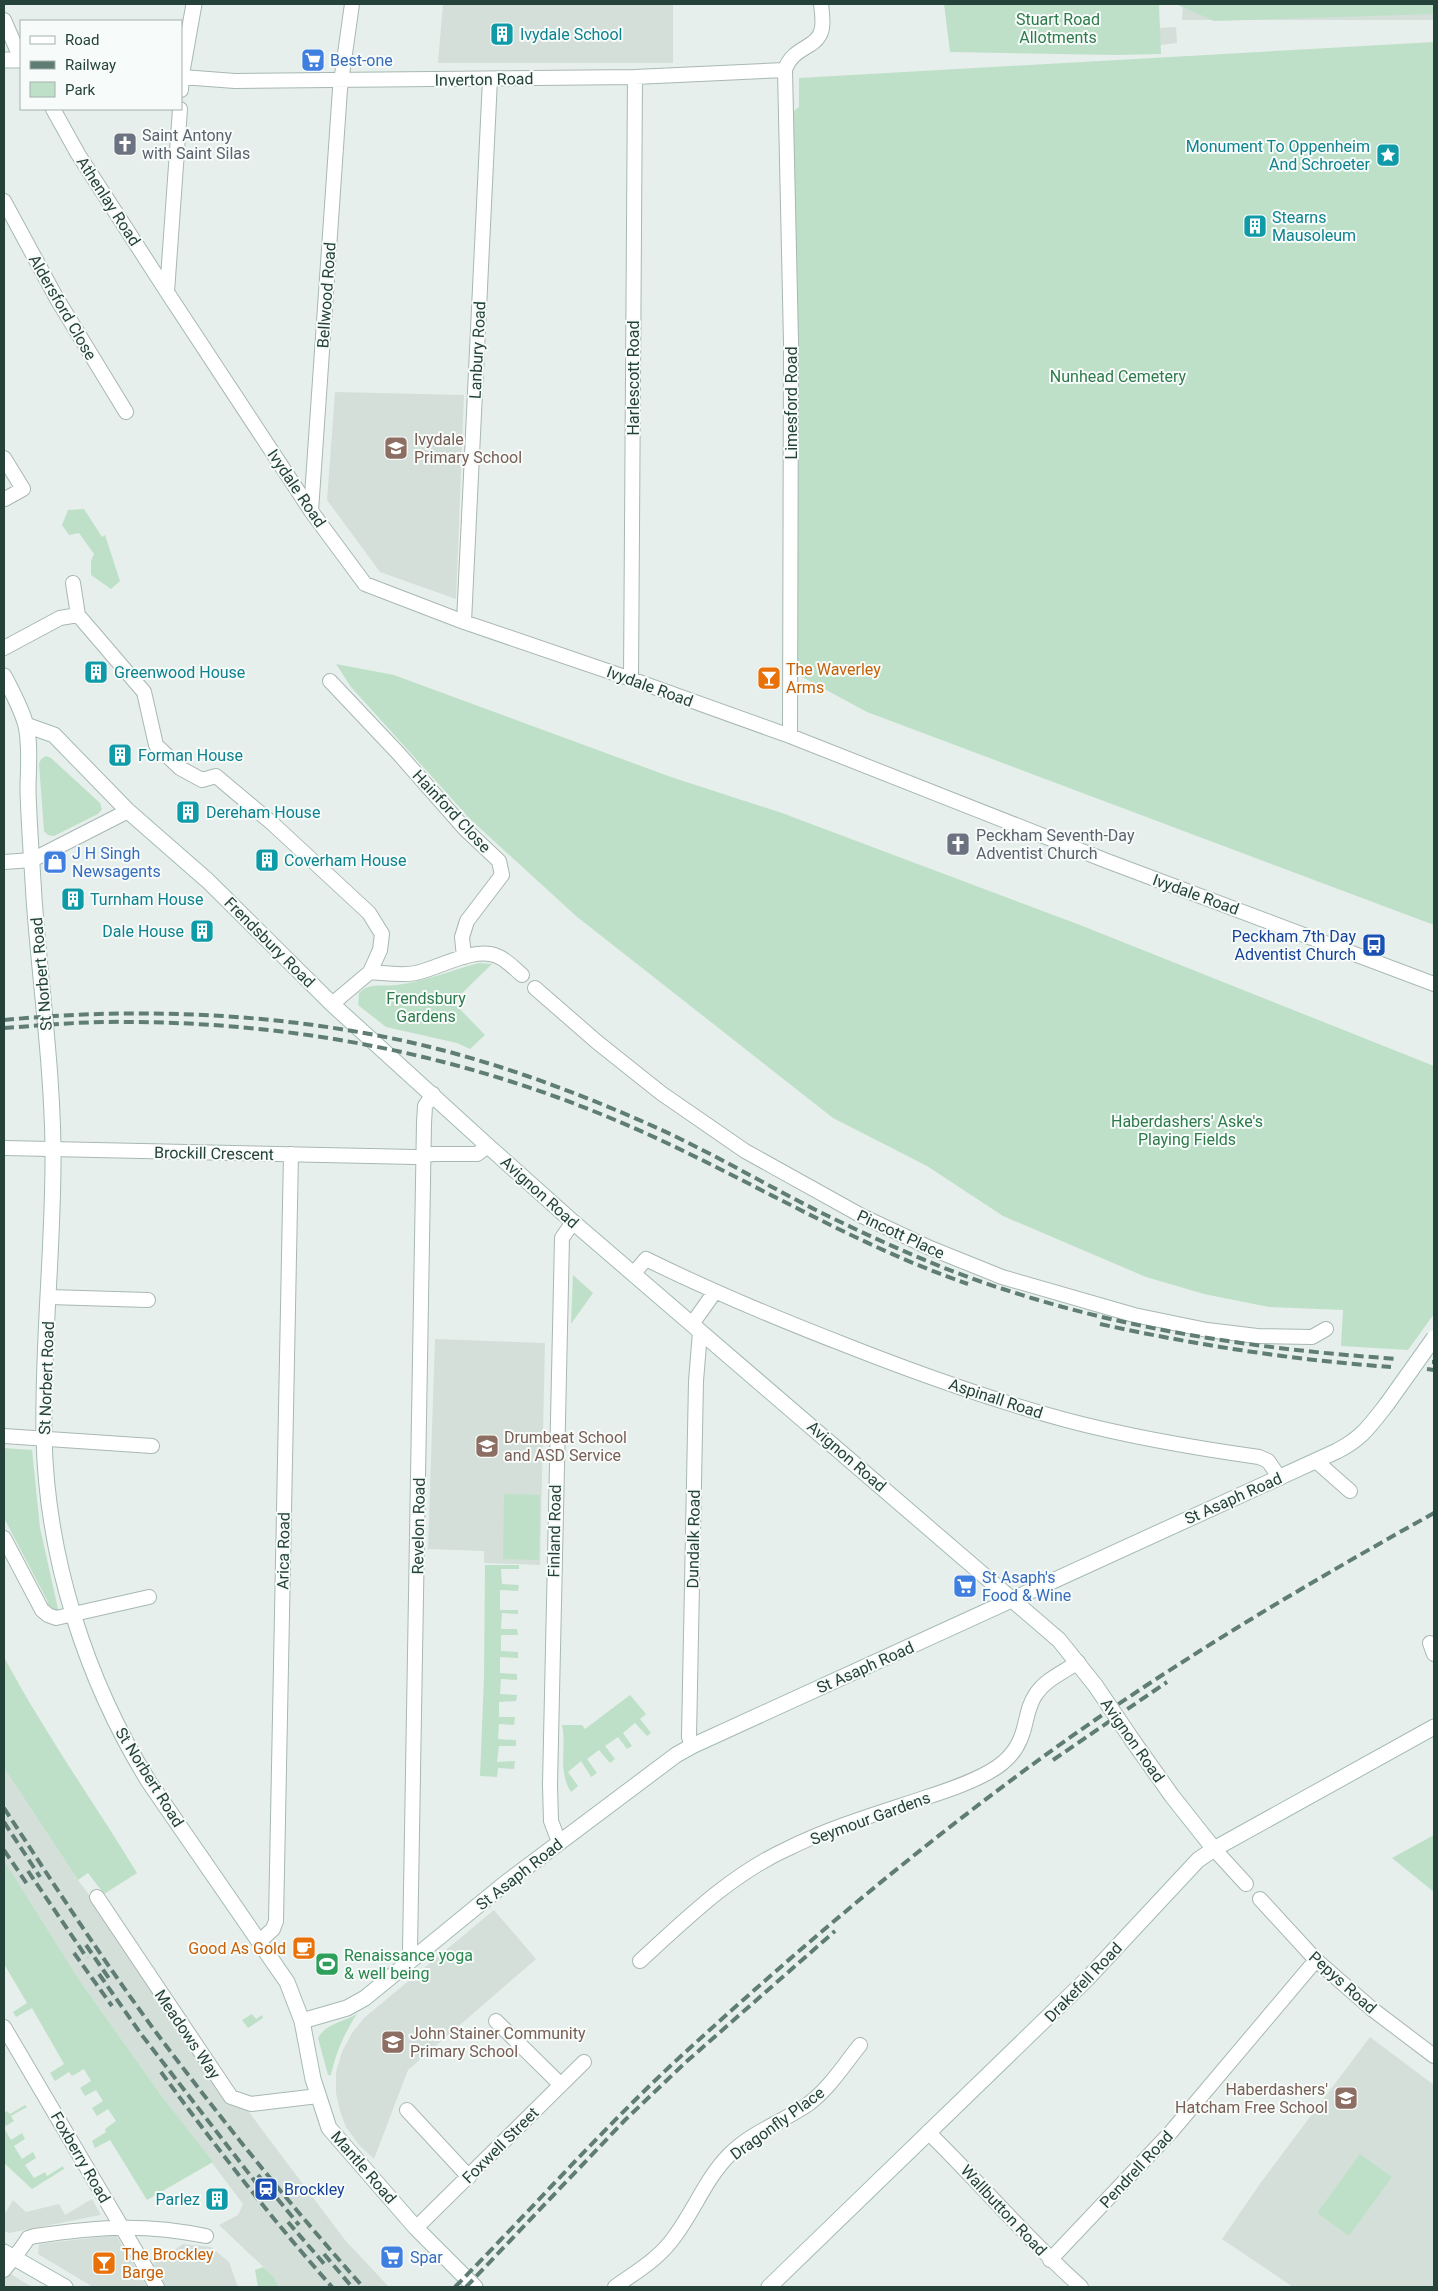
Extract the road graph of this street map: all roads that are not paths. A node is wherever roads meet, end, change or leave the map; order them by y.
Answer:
1 (194, 4) edge
2 (352, 4) edge
3 (821, 4) edge
4 (4, 20) edge
5 (20, 58) edge
6 (4, 60) edge
7 (20, 60) edge
8 (785, 70) junction
9 (635, 77) junction
10 (490, 79) junction
11 (341, 80) junction
12 (182, 82) edge
13 (54, 110) edge
14 (180, 110) edge
15 (4, 201) edge
16 (167, 292) junction
17 (126, 412) dead end
18 (4, 458) edge
19 (5, 499) edge
20 (311, 510) junction
21 (73, 583) dead end
22 (78, 615) junction
23 (464, 622) junction
24 (4, 648) edge
25 (4, 676) edge
26 (631, 679) junction
27 (330, 681) dead end
28 (26, 725) junction
29 (790, 736) junction
30 (128, 811) junction
31 (32, 860) junction
32 (4, 862) edge
33 (464, 958) junction
34 (370, 972) junction
35 (522, 974) dead end
36 (1434, 984) edge
37 (535, 988) dead end
38 (332, 1004) junction
39 (433, 1094) junction
40 (488, 1146) junction
41 (4, 1148) edge
42 (53, 1148) junction
43 (291, 1154) junction
44 (424, 1156) junction
45 (573, 1222) junction
46 (634, 1273) junction
47 (714, 1293) junction
48 (49, 1297) junction
49 (148, 1300) dead end
50 (696, 1328) junction
51 (1326, 1330) dead end
52 (1434, 1338) edge
53 (4, 1436) edge
54 (44, 1438) junction
55 (152, 1446) dead end
56 (1316, 1461) junction
57 (1280, 1478) junction
58 (1350, 1491) dead end
59 (4, 1538) edge
60 (149, 1597) dead end
61 (1012, 1599) junction
62 (73, 1614) junction
63 (1078, 1662) junction
64 (1434, 1727) edge
65 (692, 1746) junction
66 (559, 1842) junction
67 (1214, 1849) junction
68 (1246, 1884) dead end
69 (97, 1897) dead end
70 (1260, 1899) dead end
71 (260, 1941) junction
72 (416, 1957) junction
73 (1316, 1960) junction
74 (640, 1961) dead end
75 (302, 2020) junction
76 (496, 2021) dead end
77 (4, 2027) edge
78 (860, 2045) dead end
79 (1434, 2056) edge
80 (584, 2062) dead end
81 (561, 2085) junction
82 (318, 2096) junction
83 (407, 2110) dead end
84 (928, 2132) junction
85 (469, 2176) junction
86 (122, 2227) junction
87 (416, 2228) junction
88 (206, 2236) dead end
89 (8, 2254) edge
90 (1050, 2260) junction
91 (4, 2270) edge
92 (775, 2285) edge
93 (64, 2287) edge
94 (157, 2287) edge
95 (475, 2287) edge
96 (615, 2287) edge
97 (1081, 2287) edge

1 - 12 street
2 - 11 street, Bellwood Road
3 - 8 street
4 - 5 street
6 - 7 street
8 - 9 street, Inverton Road
8 - 29 street, Limesford Road
9 - 10 street, Inverton Road
9 - 26 street, Harlescott Road
10 - 11 street, Inverton Road
10 - 23 street, Lanbury Road
11 - 12 street, Inverton Road
11 - 20 street, Bellwood Road
13 - 16 street, Athenlay Road
14 - 16 street
15 - 17 street, Aldersford Close
16 - 20 street, Ivydale Road
18 - 19 street
20 - 23 street, Ivydale Road
21 - 22 street
22 - 24 street
22 - 34 street
23 - 26 street, Ivydale Road
25 - 28 street, St Norbert Road
26 - 29 street, Ivydale Road
27 - 33 street, Hainford Close
28 - 30 street, Frendsbury Road
28 - 31 street, St Norbert Road
29 - 36 street, Ivydale Road
30 - 31 street
30 - 38 street, Frendsbury Road
31 - 32 street
31 - 42 street, St Norbert Road
33 - 34 street
33 - 35 street
34 - 38 street
37 - 51 street, Pincott Place
38 - 39 street, Frendsbury Road
39 - 40 street, Frendsbury Road
39 - 44 street, Revelon Road
40 - 44 street, Avignon Road
40 - 45 street, Avignon Road
41 - 42 street, Brockill Crescent
42 - 43 street, Brockill Crescent
42 - 48 street, St Norbert Road
43 - 44 street, Brockill Crescent
43 - 71 street, Arica Road
44 - 72 street, Revelon Road
45 - 46 street, Avignon Road
45 - 66 street, Finland Road
46 - 47 street, Aspinall Road
46 - 50 street, Avignon Road
47 - 50 street
47 - 57 street, Aspinall Road
48 - 49 street
48 - 54 street, St Norbert Road
50 - 61 street, Avignon Road
50 - 65 street, Dundalk Road
52 - 56 street, St Asaph Road, bridge
53 - 54 street
54 - 55 street
54 - 62 street, St Norbert Road
56 - 57 street, St Asaph Road
56 - 58 street
57 - 61 street, St Asaph Road
59 - 62 street
60 - 62 street
61 - 63 street, Avignon Road
61 - 65 street, St Asaph Road
62 - 71 street, St Norbert Road
63 - 67 street, Avignon Road, bridge
63 - 74 street, Seymour Gardens
64 - 67 street, Drakefell Road
65 - 66 street, St Asaph Road
66 - 72 street, St Asaph Road
67 - 68 street
67 - 84 street, Drakefell Road
69 - 82 street, Meadows Way
70 - 73 street, Pepys Road
71 - 75 street, St Norbert Road
72 - 75 street, St Asaph Road
73 - 79 street, Pepys Road
73 - 90 street, Pendrell Road
75 - 82 street, Mantle Road
76 - 81 street
77 - 86 street, Foxberry Road
78 - 96 street, Dragonfly Place
80 - 81 street, Foxwell Street
81 - 85 street, Foxwell Street
82 - 87 street, Mantle Road
83 - 85 street
84 - 90 street, Wallbutton Road
84 - 92 street, Drakefell Road
85 - 87 street, Foxwell Street
86 - 88 street
86 - 89 street
86 - 94 street, Foxberry Road
87 - 95 street, Mantle Road
89 - 91 street
89 - 93 street
90 - 97 street, Wallbutton Road

